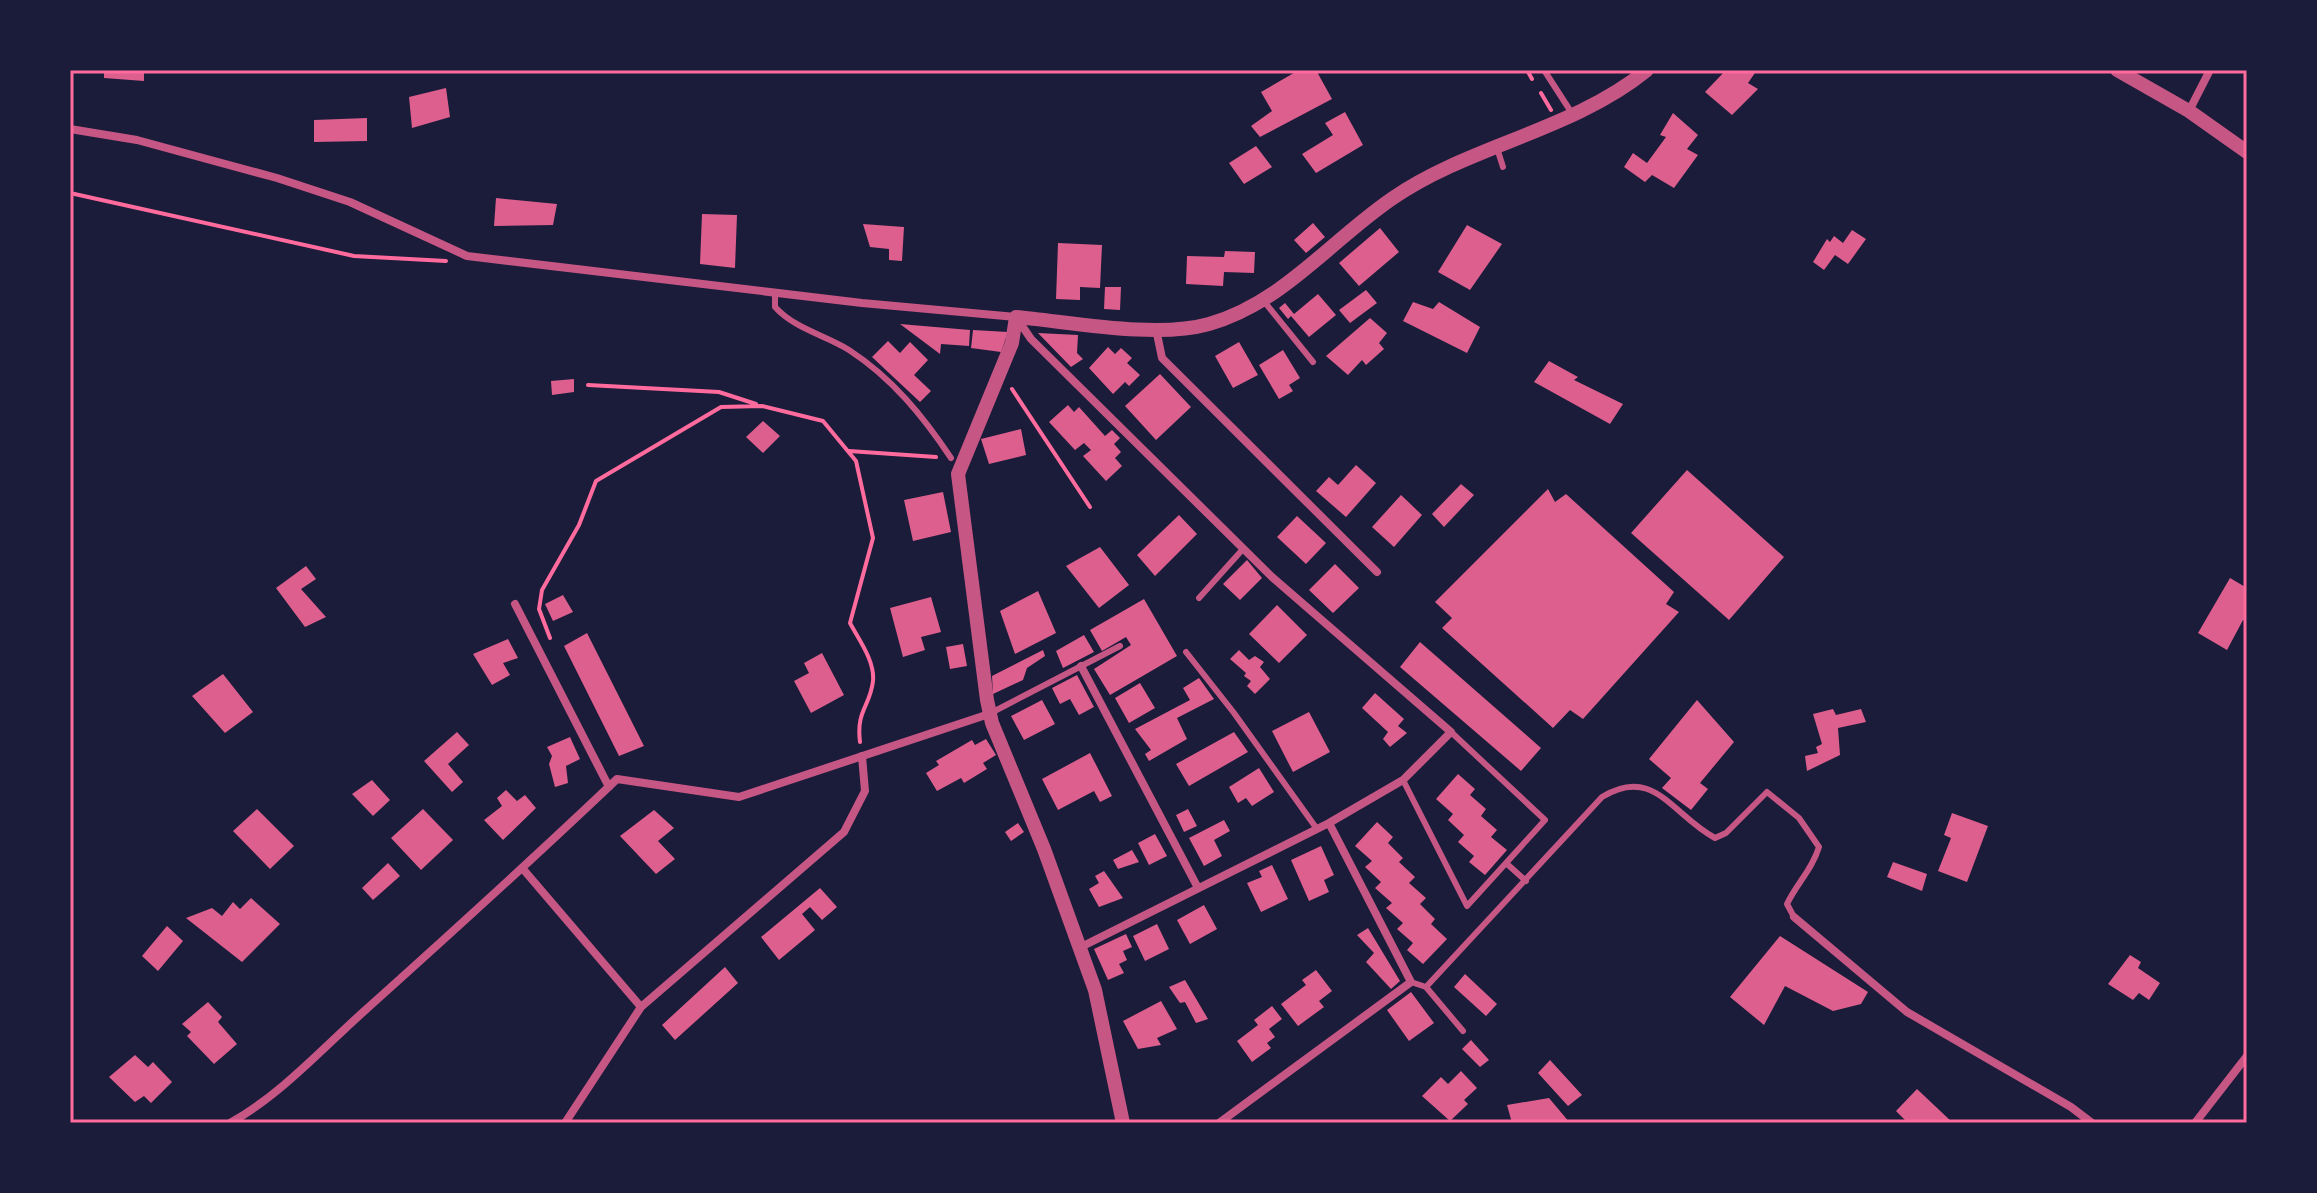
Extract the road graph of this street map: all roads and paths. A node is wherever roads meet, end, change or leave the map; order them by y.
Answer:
1 (1544, 70) edge
2 (1647, 70) edge
3 (2117, 70) edge
4 (2210, 70) edge
5 (2189, 111) junction
6 (1573, 115) junction
7 (70, 129) edge
8 (1497, 148) junction
9 (2247, 152) edge
10 (1503, 167) dead end
11 (70, 193) edge
12 (467, 256) junction
13 (775, 293) junction
14 (1263, 300) junction
15 (1016, 317) junction
16 (1156, 329) junction
17 (1313, 362) dead end
18 (999, 371) junction
19 (588, 385) dead end
20 (762, 406) junction
21 (849, 451) junction
22 (951, 458) joint
23 (1090, 507) dead end
24 (1243, 549) junction
25 (1377, 572) dead end
26 (1199, 598) dead end
27 (515, 604) dead end
28 (1120, 646) dead end
29 (540, 651) junction
30 (1186, 652) dead end
31 (1081, 666) junction
32 (989, 714) junction
33 (1451, 732) junction
34 (862, 756) junction
35 (1403, 780) junction
36 (609, 787) junction
37 (1329, 823) junction
38 (1317, 829) junction
39 (1506, 863) junction
40 (523, 869) junction
41 (1526, 881) junction
42 (1198, 888) junction
43 (1794, 917) joint
44 (1081, 947) junction
45 (1411, 982) junction
46 (1426, 987) junction
47 (641, 1007) junction
48 (1463, 1031) dead end
49 (2247, 1056) edge
50 (251, 1112) junction
51 (230, 1123) edge
52 (250, 1123) edge
53 (565, 1123) edge
54 (1123, 1123) edge
55 (1219, 1123) edge
56 (2092, 1123) edge
57 (2195, 1123) edge

1 - 6 lane
2 - 6 street
3 - 5 street
4 - 5 street
5 - 9 street
6 - 8 street
7 - 12 street
8 - 10 lane
8 - 14 street
11 - 12 path
12 - 13 street
13 - 15 street
13 - 22 lane
14 - 16 street
14 - 17 lane
15 - 16 street
15 - 18 street
15 - 24 street
16 - 25 street
18 - 23 path
18 - 32 street
19 - 20 path
20 - 21 path
20 - 29 path
21 - 22 path
21 - 34 path
24 - 26 lane
24 - 33 street
27 - 29 street
28 - 31 lane
29 - 36 street
30 - 38 lane
31 - 32 lane
31 - 42 street
32 - 34 street
32 - 44 street
33 - 35 street
33 - 39 lane
34 - 36 street
34 - 47 street
35 - 37 street
35 - 39 lane
36 - 40 street
37 - 38 street
37 - 45 street
38 - 42 street
39 - 41 lane
40 - 47 street
40 - 50 street
41 - 43 lane
41 - 46 lane
42 - 44 street
43 - 56 street
44 - 54 street
45 - 46 lane
45 - 55 street
46 - 48 lane
47 - 53 street
49 - 57 street
50 - 51 street
50 - 52 street

